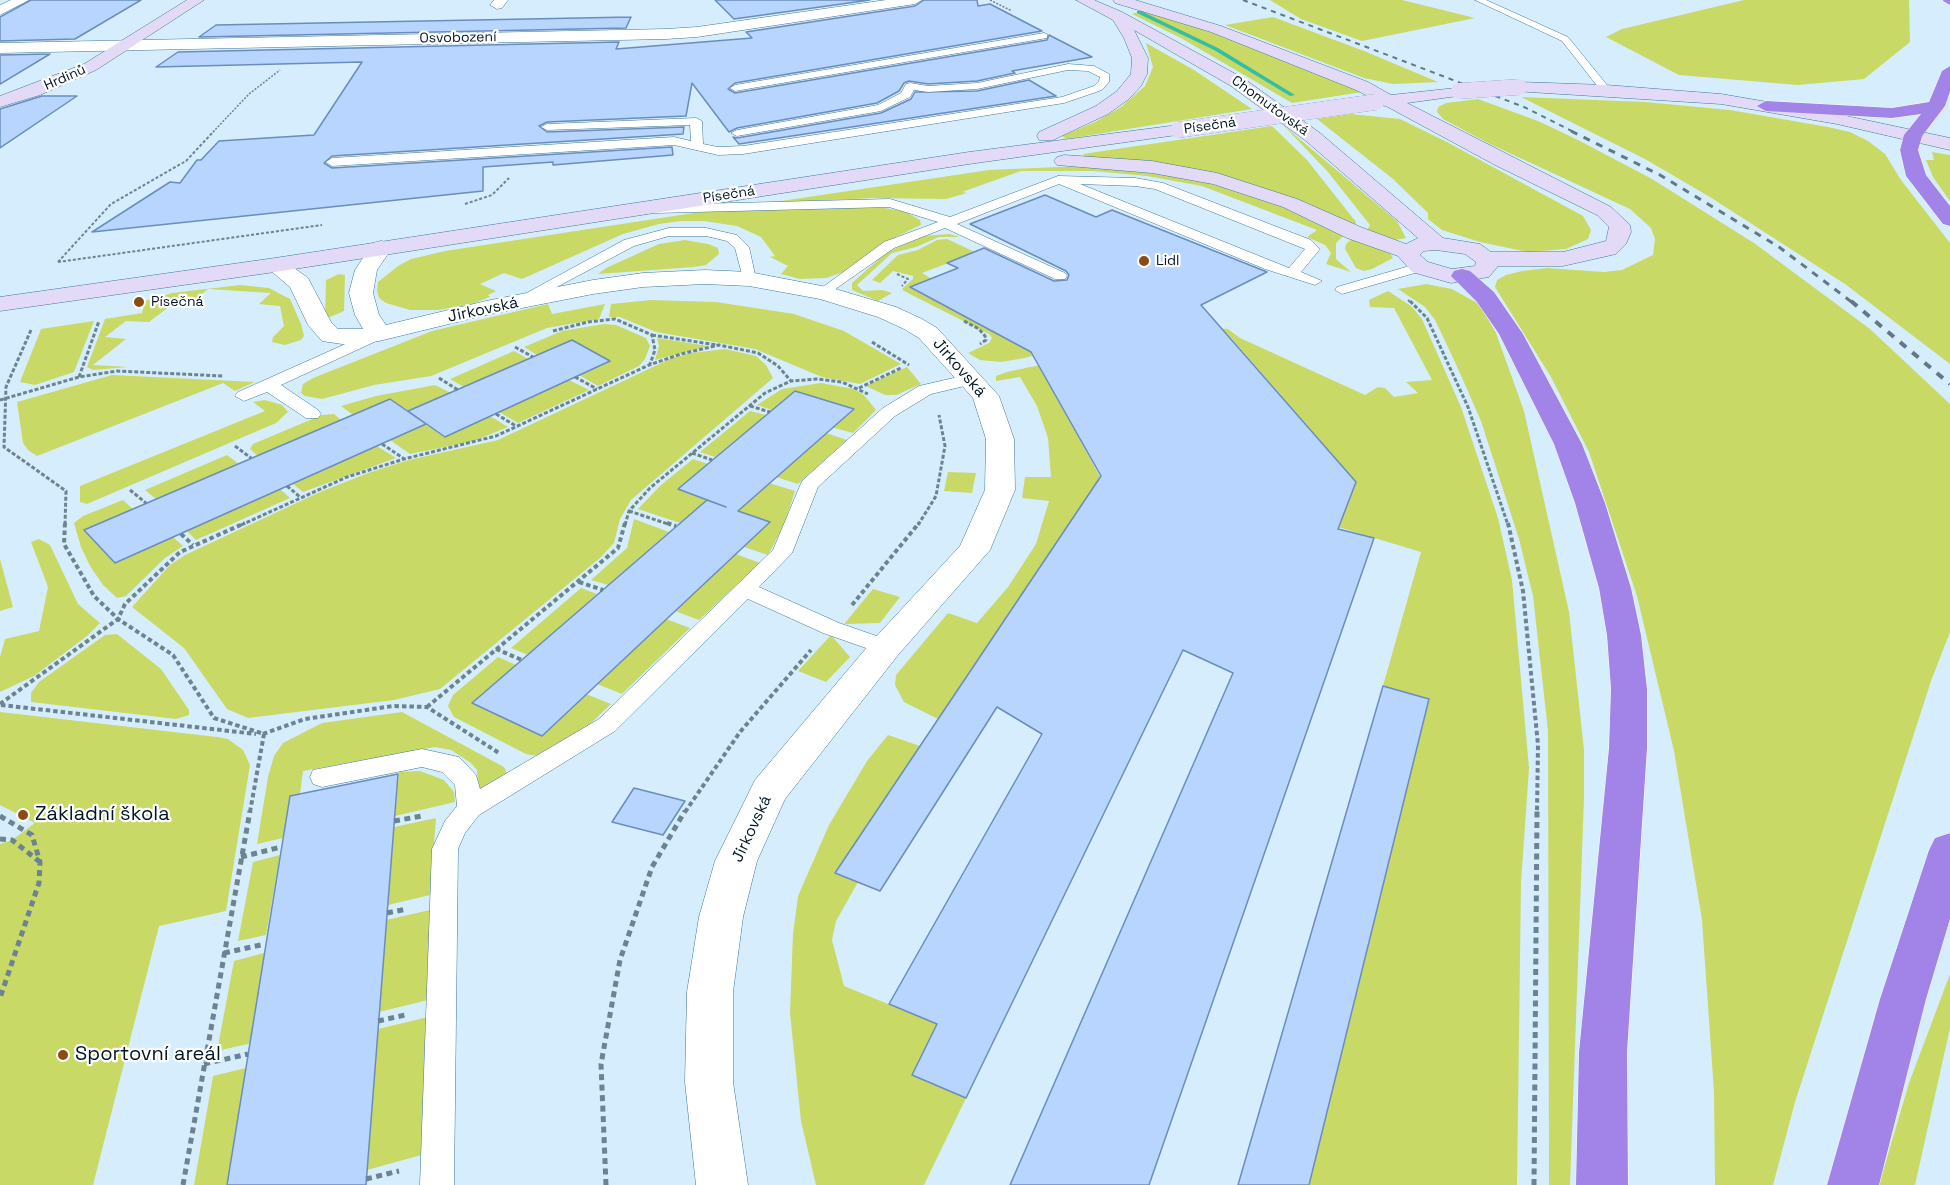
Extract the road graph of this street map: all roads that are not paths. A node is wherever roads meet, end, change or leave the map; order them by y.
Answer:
1 (22, 0) edge
2 (197, 0) edge
3 (915, 0) edge
4 (1083, 0) edge
5 (1479, 0) edge
6 (1118, 8) edge
7 (0, 11) edge
8 (1044, 36) dead end
9 (126, 46) junction
10 (0, 48) edge
11 (1950, 71) edge
12 (735, 88) dead end
13 (1605, 90) junction
14 (1383, 101) junction
15 (0, 102) edge
16 (1766, 106) junction
17 (1936, 106) junction
18 (547, 127) dead end
19 (737, 133) dead end
20 (1913, 135) junction
21 (1950, 144) edge
22 (697, 146) junction
23 (969, 158) junction
24 (332, 162) dead end
25 (1058, 180) junction
26 (641, 209) junction
27 (1950, 220) edge
28 (947, 222) junction
29 (1436, 243) junction
30 (381, 248) junction
31 (1415, 260) junction
32 (275, 265) junction
33 (1474, 268) junction
34 (1292, 273) junction
35 (1060, 276) dead end
36 (749, 279) junction
37 (1315, 281) dead end
38 (1342, 290) dead end
39 (824, 293) junction
40 (518, 302) junction
41 (0, 304) edge
42 (379, 334) junction
43 (971, 379) junction
44 (276, 382) junction
45 (244, 396) dead end
46 (312, 414) dead end
47 (745, 589) junction
48 (886, 647) junction
49 (322, 777) dead end
50 (470, 808) junction
51 (1950, 850) edge
52 (437, 1185) edge
53 (722, 1185) edge
54 (1602, 1185) edge
55 (1853, 1185) edge

1 - 7 street
2 - 9 street, Hrdinů
3 - 9 street, Osvobození
4 - 6 street, Chomutovská
5 - 13 lane
6 - 14 street
6 - 23 street
6 - 29 street, Chomutovská
8 - 12 lane
9 - 10 street, Osvobození
9 - 15 street, Hrdinů
11 - 17 highway
13 - 14 street, Písečná, bridge
13 - 16 street, Písečná
14 - 23 street, Písečná, bridge
14 - 33 street
16 - 17 highway
16 - 20 street, Písečná
17 - 20 highway
18 - 22 lane
19 - 22 lane
20 - 21 street, Písečná
20 - 27 highway
22 - 24 lane
23 - 26 street, Písečná
23 - 31 street
25 - 28 lane
25 - 34 lane
25 - 34 lane
26 - 28 lane
26 - 30 street, Písečná
28 - 35 lane
28 - 39 lane
29 - 31 street
29 - 33 street
30 - 32 street, Písečná
30 - 42 street
31 - 33 street
31 - 38 lane
32 - 41 street, Písečná
32 - 42 street, Jirkovská
33 - 54 highway
34 - 37 lane
36 - 39 street, Jirkovská
36 - 40 street, Jirkovská
36 - 40 lane
39 - 43 street, Jirkovská
40 - 42 street, Jirkovská
42 - 44 lane
43 - 47 lane
43 - 48 street, Jirkovská
44 - 45 lane
44 - 46 lane
47 - 48 lane
47 - 50 lane
48 - 53 street, Jirkovská
49 - 50 lane
50 - 52 lane
51 - 55 highway

